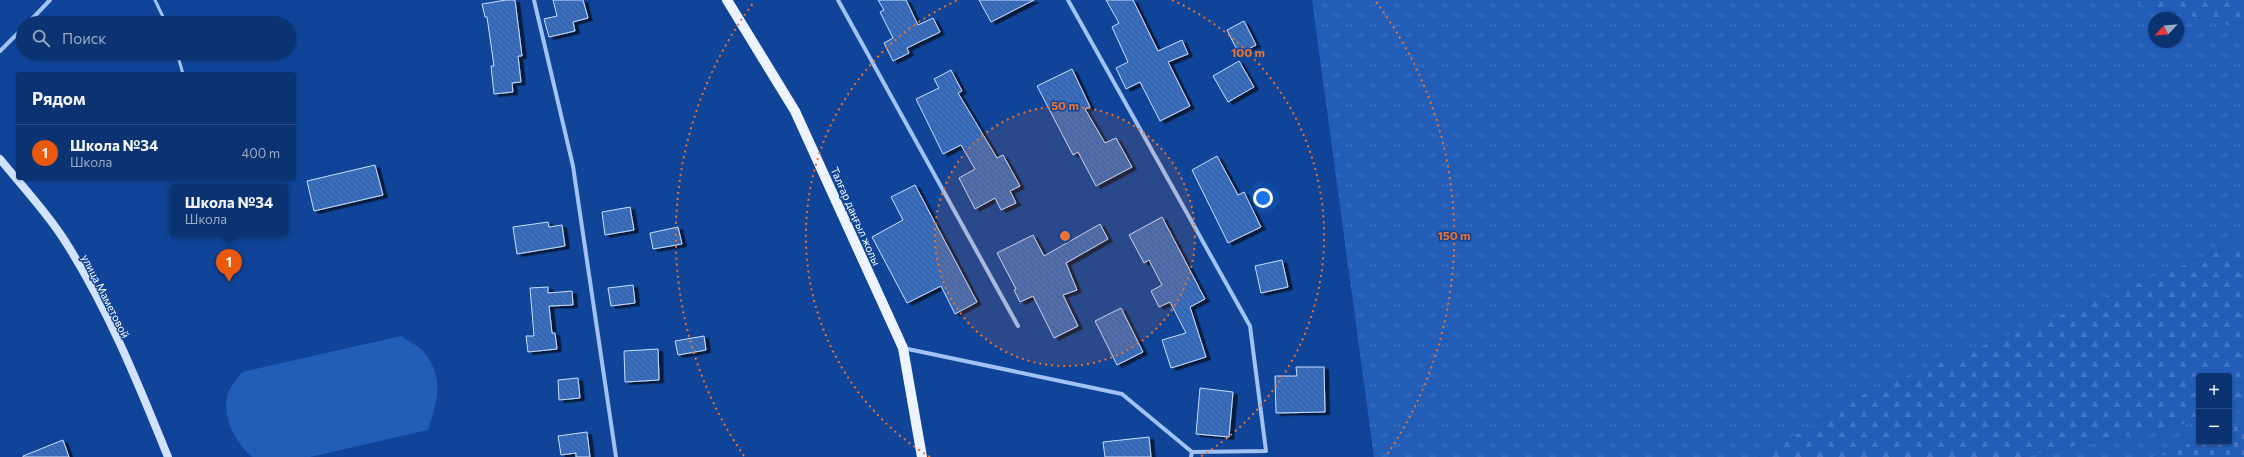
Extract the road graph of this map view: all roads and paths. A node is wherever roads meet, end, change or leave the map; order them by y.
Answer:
1 (50, 0) edge
2 (155, 0) edge
3 (534, 0) edge
4 (726, 0) edge
5 (838, 0) edge
6 (1068, 0) edge
7 (35, 16) edge
8 (163, 16) edge
9 (16, 35) edge
10 (0, 51) edge
11 (179, 60) edge
12 (182, 72) edge
13 (0, 159) edge
14 (16, 179) edge
15 (17, 180) edge
16 (1018, 326) dead end
17 (902, 348) junction
18 (1245, 451) junction
19 (1191, 454) edge
20 (168, 457) edge
21 (616, 457) edge
22 (922, 457) edge
23 (1246, 457) edge

1 - 7 street
2 - 8 lane
3 - 21 street
4 - 17 main road, Талғар даңғыл жолы
5 - 16 street
6 - 18 street
9 - 10 street
11 - 12 lane
13 - 14 street, улица Маметовой
15 - 20 street, улица Маметовой
17 - 19 street
17 - 22 main road, Талғар даңғыл жолы
18 - 19 street
18 - 23 street

